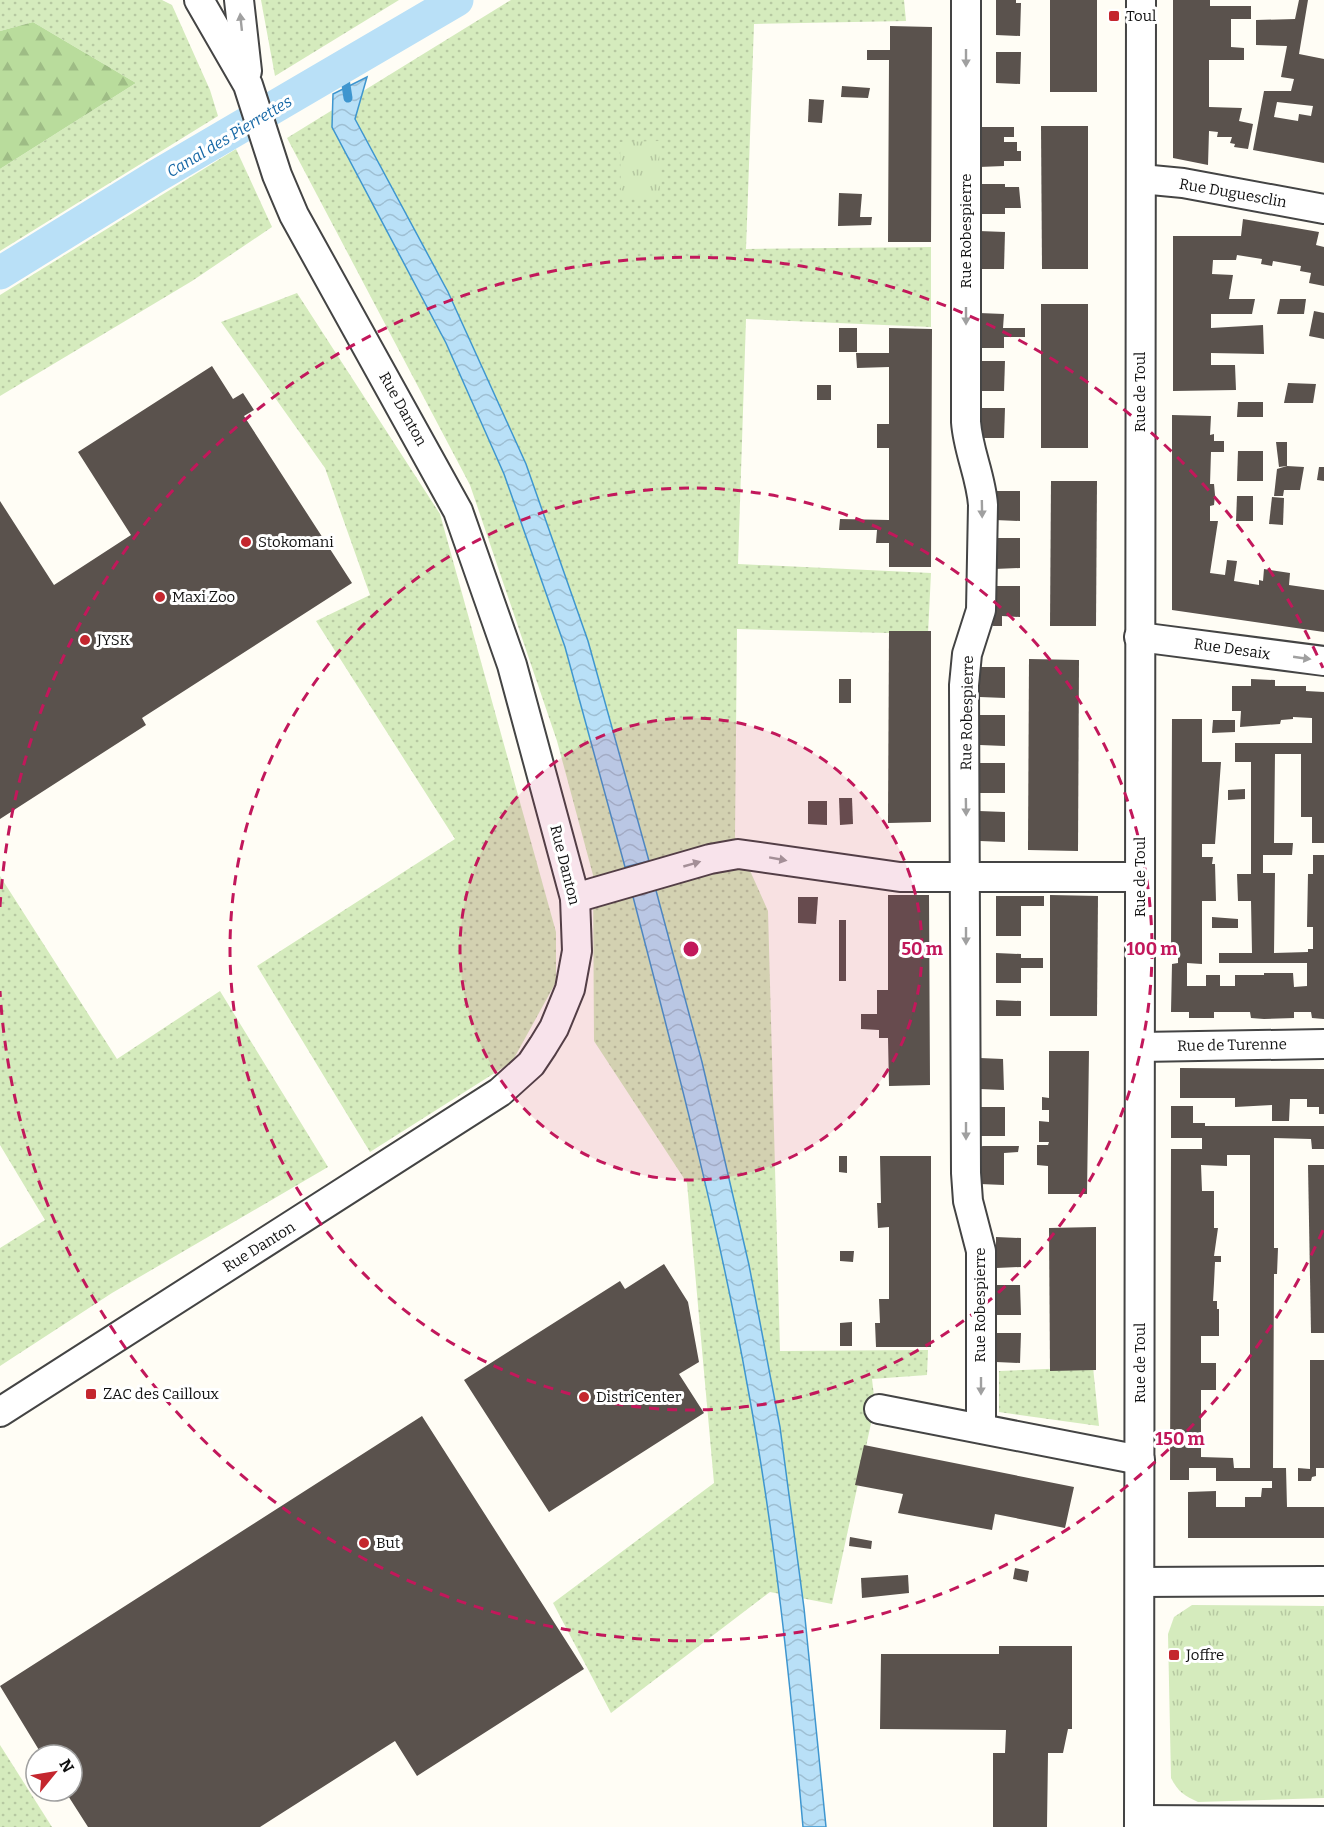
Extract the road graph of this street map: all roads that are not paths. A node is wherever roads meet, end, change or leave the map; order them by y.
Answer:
1 (199, 0) edge
2 (239, 0) edge
3 (966, 0) edge
4 (1141, 0) edge
5 (248, 86) junction
6 (1141, 180) junction
7 (1324, 210) edge
8 (1139, 637) junction
9 (1324, 661) edge
10 (966, 877) junction
11 (1140, 877) junction
12 (575, 898) junction
13 (1324, 1044) edge
14 (1140, 1047) junction
15 (879, 1409) dead end
16 (0, 1412) edge
17 (981, 1428) junction
18 (1140, 1460) junction
19 (1324, 1581) edge
20 (1140, 1582) junction
21 (1324, 1821) edge
22 (1139, 1824) edge

1 - 5 street
5 -> 2 street
3 -> 10 street, Rue Robespierre
4 - 6 street, Rue de Toul
5 - 12 street, Rue Danton
6 - 7 street, Rue Duguesclin
6 - 8 street, Rue de Toul
8 -> 9 street, Rue Desaix
8 - 11 street, Rue de Toul
10 - 11 street
12 -> 10 street
10 -> 17 street, Rue Robespierre
11 - 14 street, Rue de Toul
12 - 16 street, Rue Danton
13 - 14 street, Rue de Turenne
14 - 18 street, Rue de Toul
15 - 17 street
17 - 18 street
18 - 20 street, Rue de Toul
19 - 20 street
20 - 22 street, Rue de Toul
21 - 22 street

